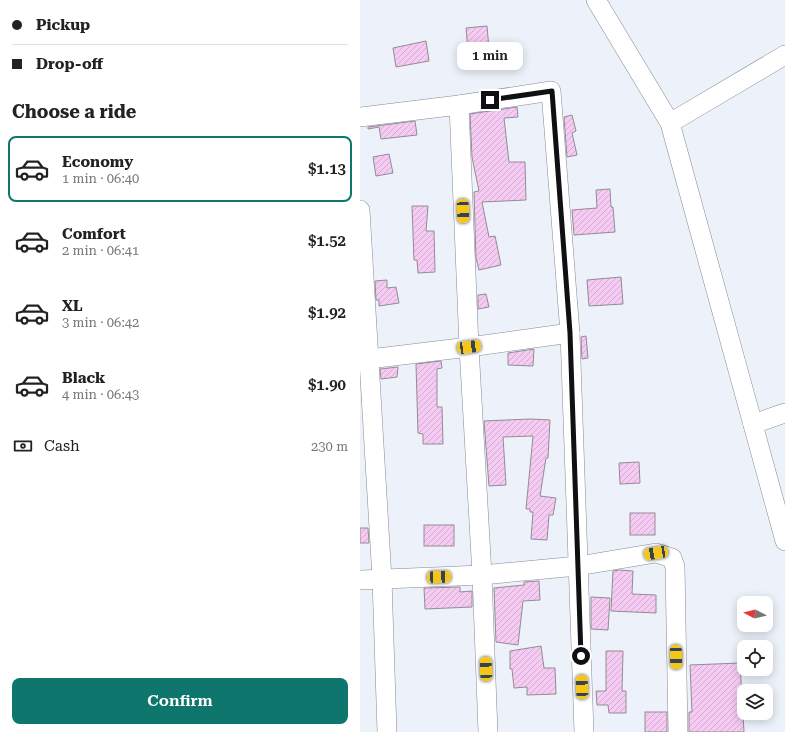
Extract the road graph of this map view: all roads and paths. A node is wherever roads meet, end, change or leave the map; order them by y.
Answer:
1 (596, 0) edge
2 (785, 56) edge
3 (459, 105) junction
4 (360, 117) edge
5 (670, 123) junction
6 (360, 210) edge
7 (570, 333) junction
8 (469, 347) junction
9 (364, 360) edge
10 (785, 413) edge
11 (752, 424) junction
12 (785, 541) edge
13 (578, 566) junction
14 (482, 575) junction
15 (382, 579) junction
16 (360, 580) edge
17 (387, 732) edge
18 (488, 732) edge
19 (584, 732) edge
20 (678, 732) edge

1 - 5 street
2 - 5 street
3 - 4 street
3 - 7 street
3 - 8 street
5 - 11 street
6 - 9 street
7 - 8 street
7 - 13 street
8 - 9 street
8 - 14 street
9 - 15 street
10 - 11 street
11 - 12 street
13 - 14 street
13 - 19 street
13 - 20 street
14 - 15 street
14 - 18 street
15 - 16 street
15 - 17 street

